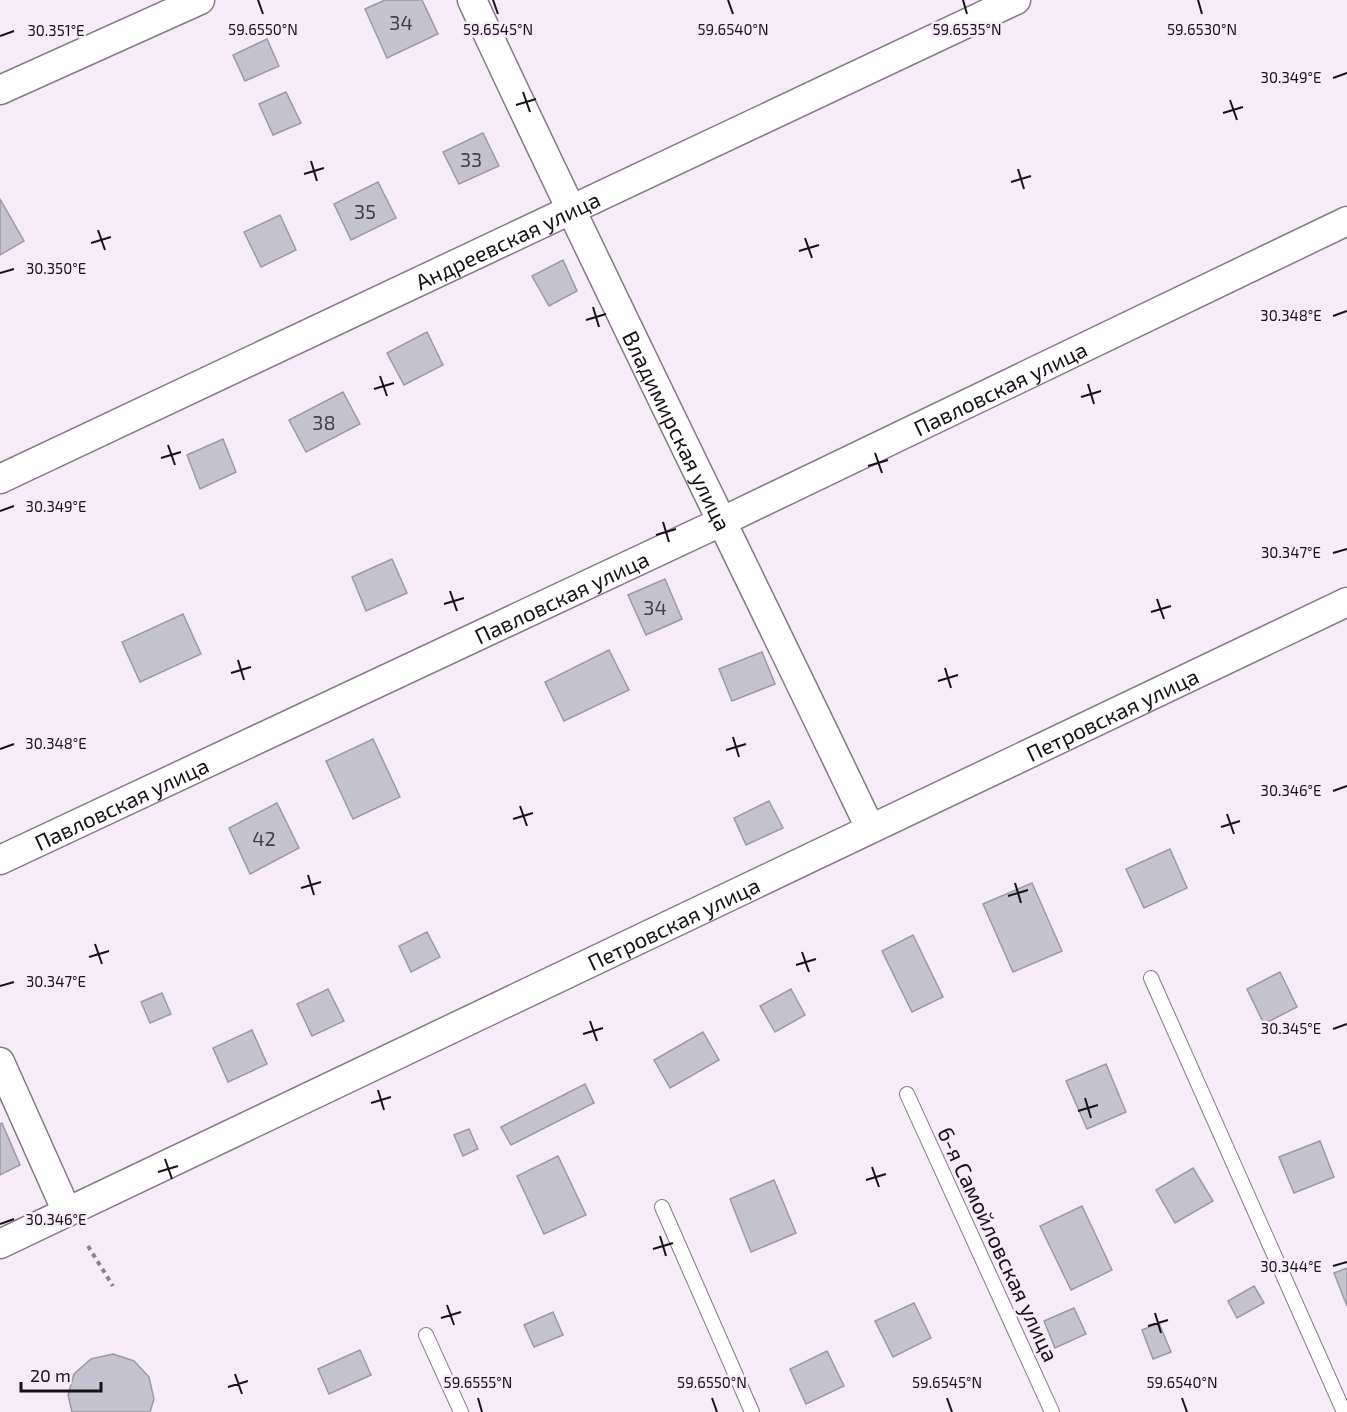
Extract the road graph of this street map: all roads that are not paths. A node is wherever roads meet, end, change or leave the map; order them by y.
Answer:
1 (200, 0) edge
2 (471, 0) edge
3 (1016, 0) edge
4 (0, 90) edge
5 (570, 211) junction
6 (1347, 221) edge
7 (0, 479) edge
8 (723, 521) junction
9 (1347, 602) edge
10 (870, 828) junction
11 (0, 860) edge
12 (1150, 978) dead end
13 (0, 1062) edge
14 (907, 1094) dead end
15 (662, 1207) dead end
16 (67, 1212) junction
17 (0, 1244) edge
18 (426, 1335) dead end
19 (461, 1412) edge
20 (752, 1412) edge
21 (1052, 1412) edge
22 (1344, 1412) edge

1 - 4 street
2 - 5 street, Владимирская улица
3 - 5 street, Андреевская улица
5 - 7 street, Андреевская улица
5 - 8 street, Владимирская улица
6 - 8 street, Павловская улица
8 - 10 street, Владимирская улица
8 - 11 street, Павловская улица
9 - 10 street, Петровская улица
10 - 16 street, Петровская улица
12 - 22 lane
13 - 16 street
14 - 21 lane, 6-я Самойловская улица
15 - 20 lane
16 - 17 street, Петровская улица
18 - 19 lane

